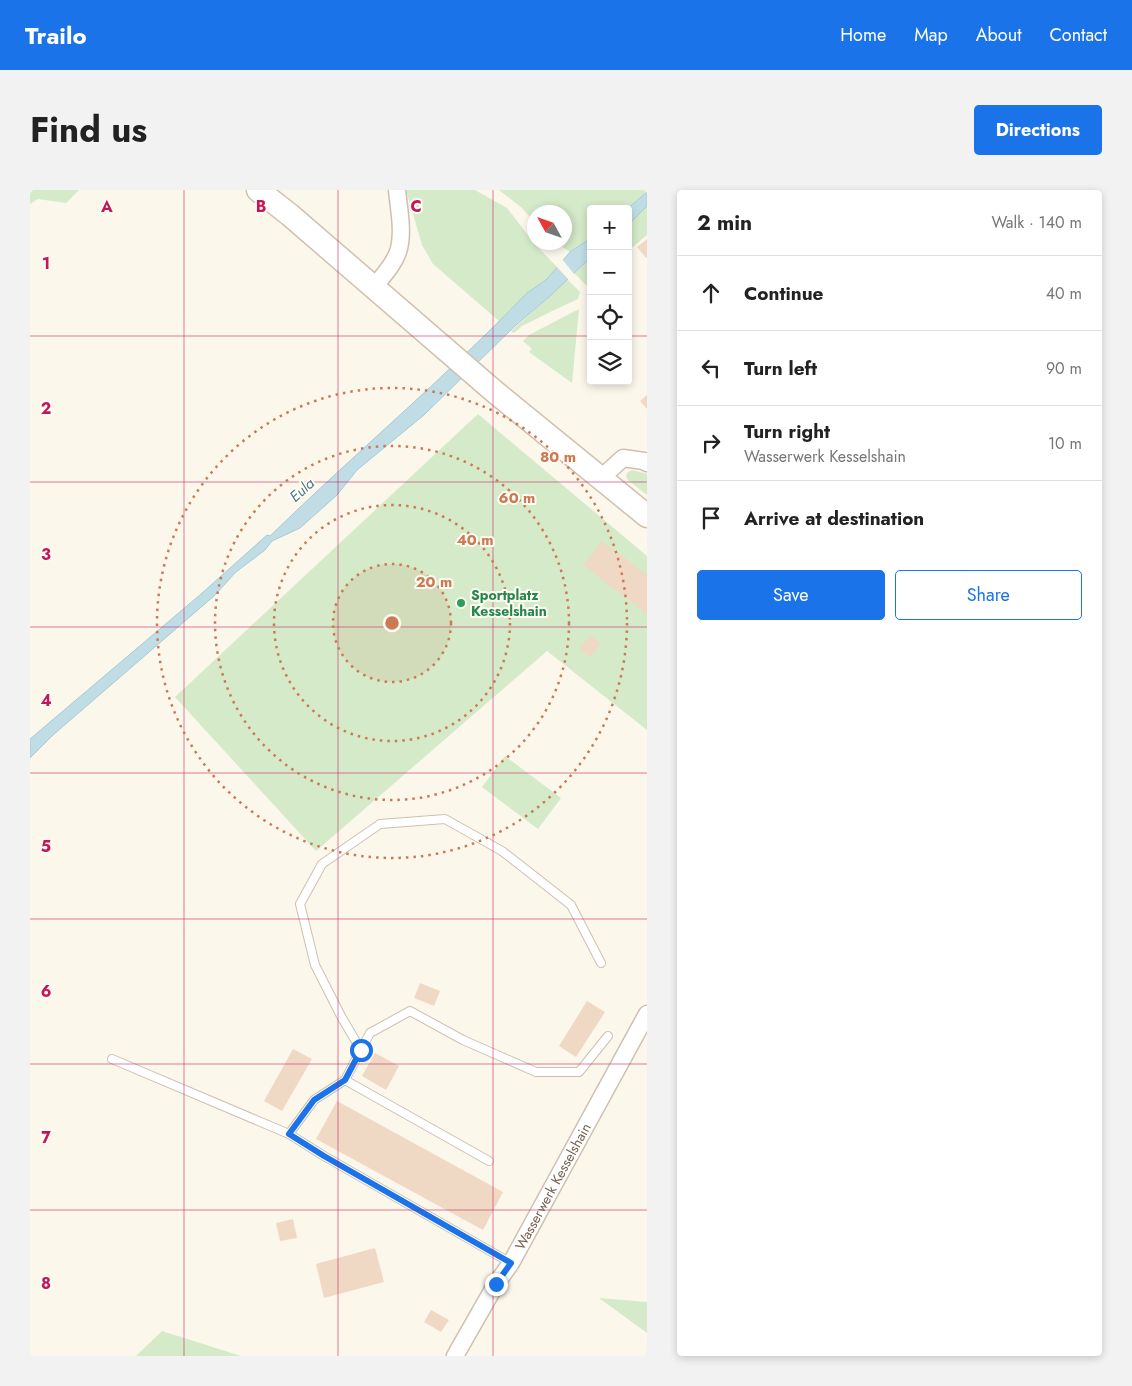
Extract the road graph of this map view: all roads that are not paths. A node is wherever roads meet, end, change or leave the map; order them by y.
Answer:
1 (258, 190) edge
2 (397, 190) edge
3 (373, 288) junction
4 (647, 463) edge
5 (600, 479) junction
6 (647, 516) edge
7 (601, 964) dead end
8 (647, 1014) edge
9 (608, 1036) dead end
10 (361, 1050) junction
11 (112, 1059) dead end
12 (345, 1080) junction
13 (289, 1134) junction
14 (489, 1161) dead end
15 (511, 1263) junction
16 (455, 1356) edge

1 - 3 main road
2 - 3 street
3 - 5 main road
4 - 5 street
5 - 6 main road
7 - 10 lane
8 - 15 street, Wasserwerk Kesselshain
9 - 10 lane
10 - 12 lane
11 - 13 lane
12 - 13 lane
12 - 14 lane
13 - 15 lane
15 - 16 street, Wasserwerk Kesselshain

